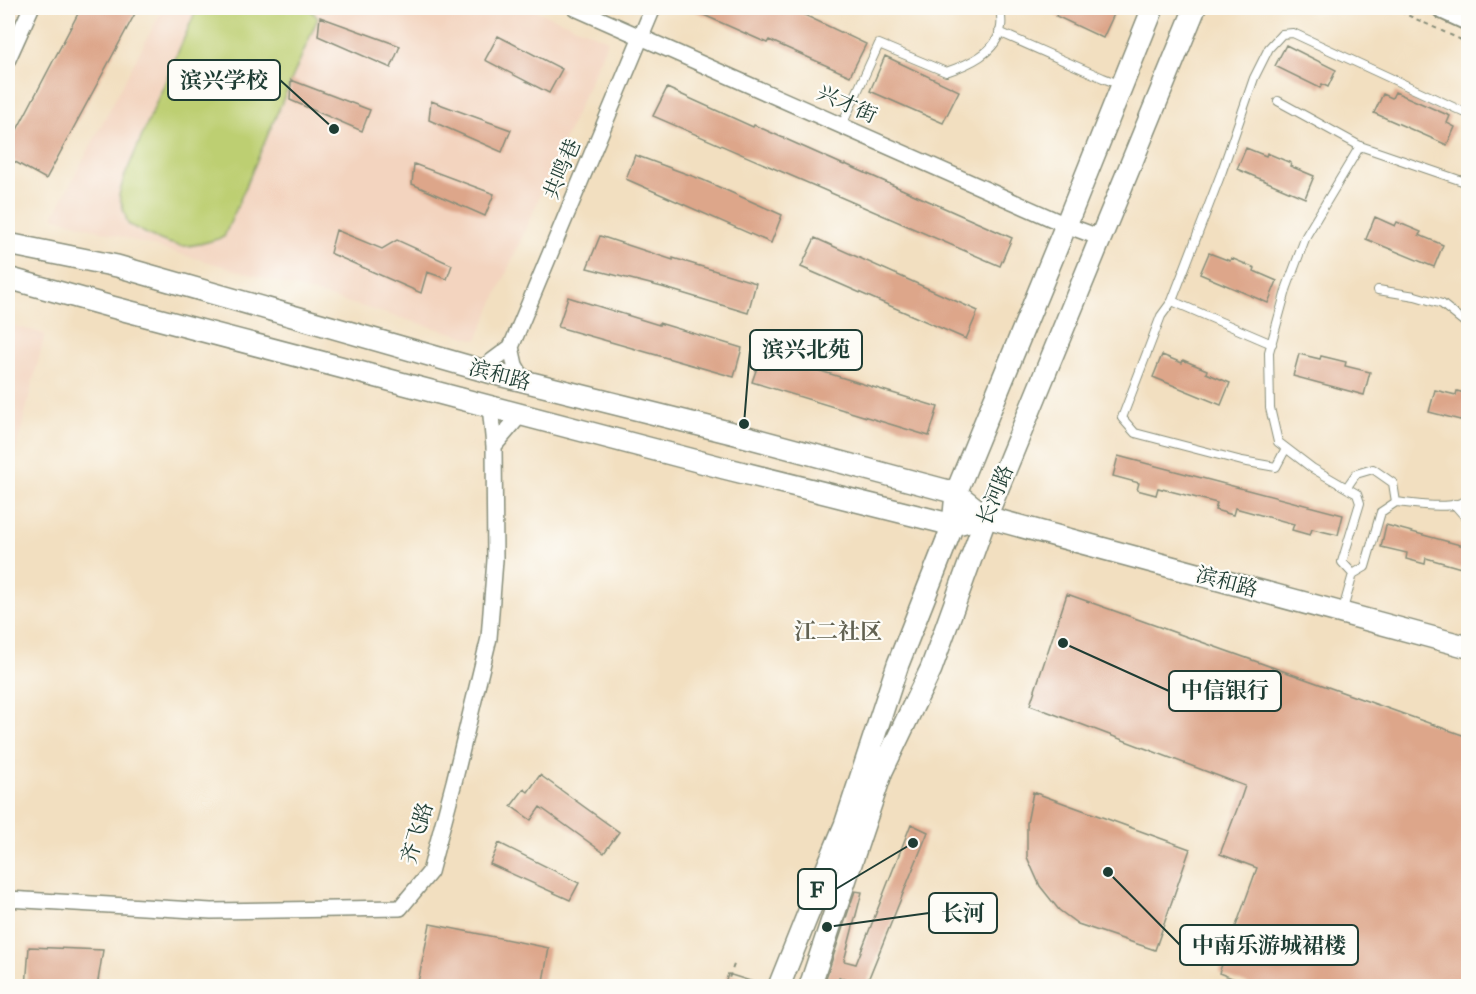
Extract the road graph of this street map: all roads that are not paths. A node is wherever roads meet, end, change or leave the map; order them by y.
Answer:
1 (31, 8) edge
2 (575, 8) edge
3 (653, 8) edge
4 (1000, 8) edge
5 (1153, 8) edge
6 (1195, 8) edge
7 (1444, 8) edge
8 (1468, 19) edge
9 (999, 32) junction
10 (641, 36) junction
11 (8, 59) edge
12 (1122, 86) junction
13 (1278, 101) dead end
14 (1468, 114) edge
15 (842, 125) junction
16 (1360, 146) junction
17 (1468, 183) edge
18 (1066, 225) junction
19 (1101, 238) junction
20 (8, 244) edge
21 (8, 278) edge
22 (1378, 290) dead end
23 (1172, 301) junction
24 (1468, 325) edge
25 (1272, 344) junction
26 (511, 347) junction
27 (480, 370) junction
28 (525, 382) junction
29 (490, 406) junction
30 (521, 414) junction
31 (494, 446) junction
32 (1286, 448) junction
33 (1347, 487) junction
34 (956, 493) junction
35 (1468, 499) edge
36 (1396, 502) junction
37 (1454, 504) junction
38 (986, 517) junction
39 (1468, 520) edge
40 (953, 525) junction
41 (1353, 574) junction
42 (1342, 613) junction
43 (1468, 647) edge
44 (8, 899) edge
45 (779, 987) edge
46 (810, 987) edge

1 - 11 street
2 - 10 street, 兴才街
3 - 10 street, 共鸣巷
4 - 9 lane
5 - 12 main road, 长河路
6 - 19 main road, 长河路
7 - 8 main road
9 - 12 lane
9 - 15 lane
10 - 15 street, 兴才街
10 - 26 street, 共鸣巷
12 - 18 main road, 长河路
13 - 16 lane
14 - 23 lane
15 - 18 street, 兴才街
16 - 17 lane
16 - 25 lane
18 - 19 street, 兴才街
18 - 34 main road, 长河路
19 - 38 main road, 长河路
20 - 27 main road, 滨和路
21 - 29 main road, 滨和路
22 - 24 lane
23 - 25 lane
23 - 32 lane
25 - 32 lane
26 - 27 street
26 - 28 street
27 - 28 main road, 滨和路
28 - 34 main road, 滨和路
29 - 30 main road, 滨和路
29 - 31 street, 齐飞路
30 - 31 street
30 - 40 main road, 滨和路
31 - 44 street, 齐飞路
32 - 33 lane
33 - 36 lane
33 - 41 lane
34 - 38 main road, 滨和路
34 - 40 main road, 长河路
35 - 37 lane
36 - 37 lane
36 - 41 lane
37 - 39 lane
38 - 40 main road, 滨和路
38 - 42 main road, 滨和路
38 - 46 main road, 长河路
40 - 45 main road, 长河路
41 - 42 lane
42 - 43 main road, 滨和路

